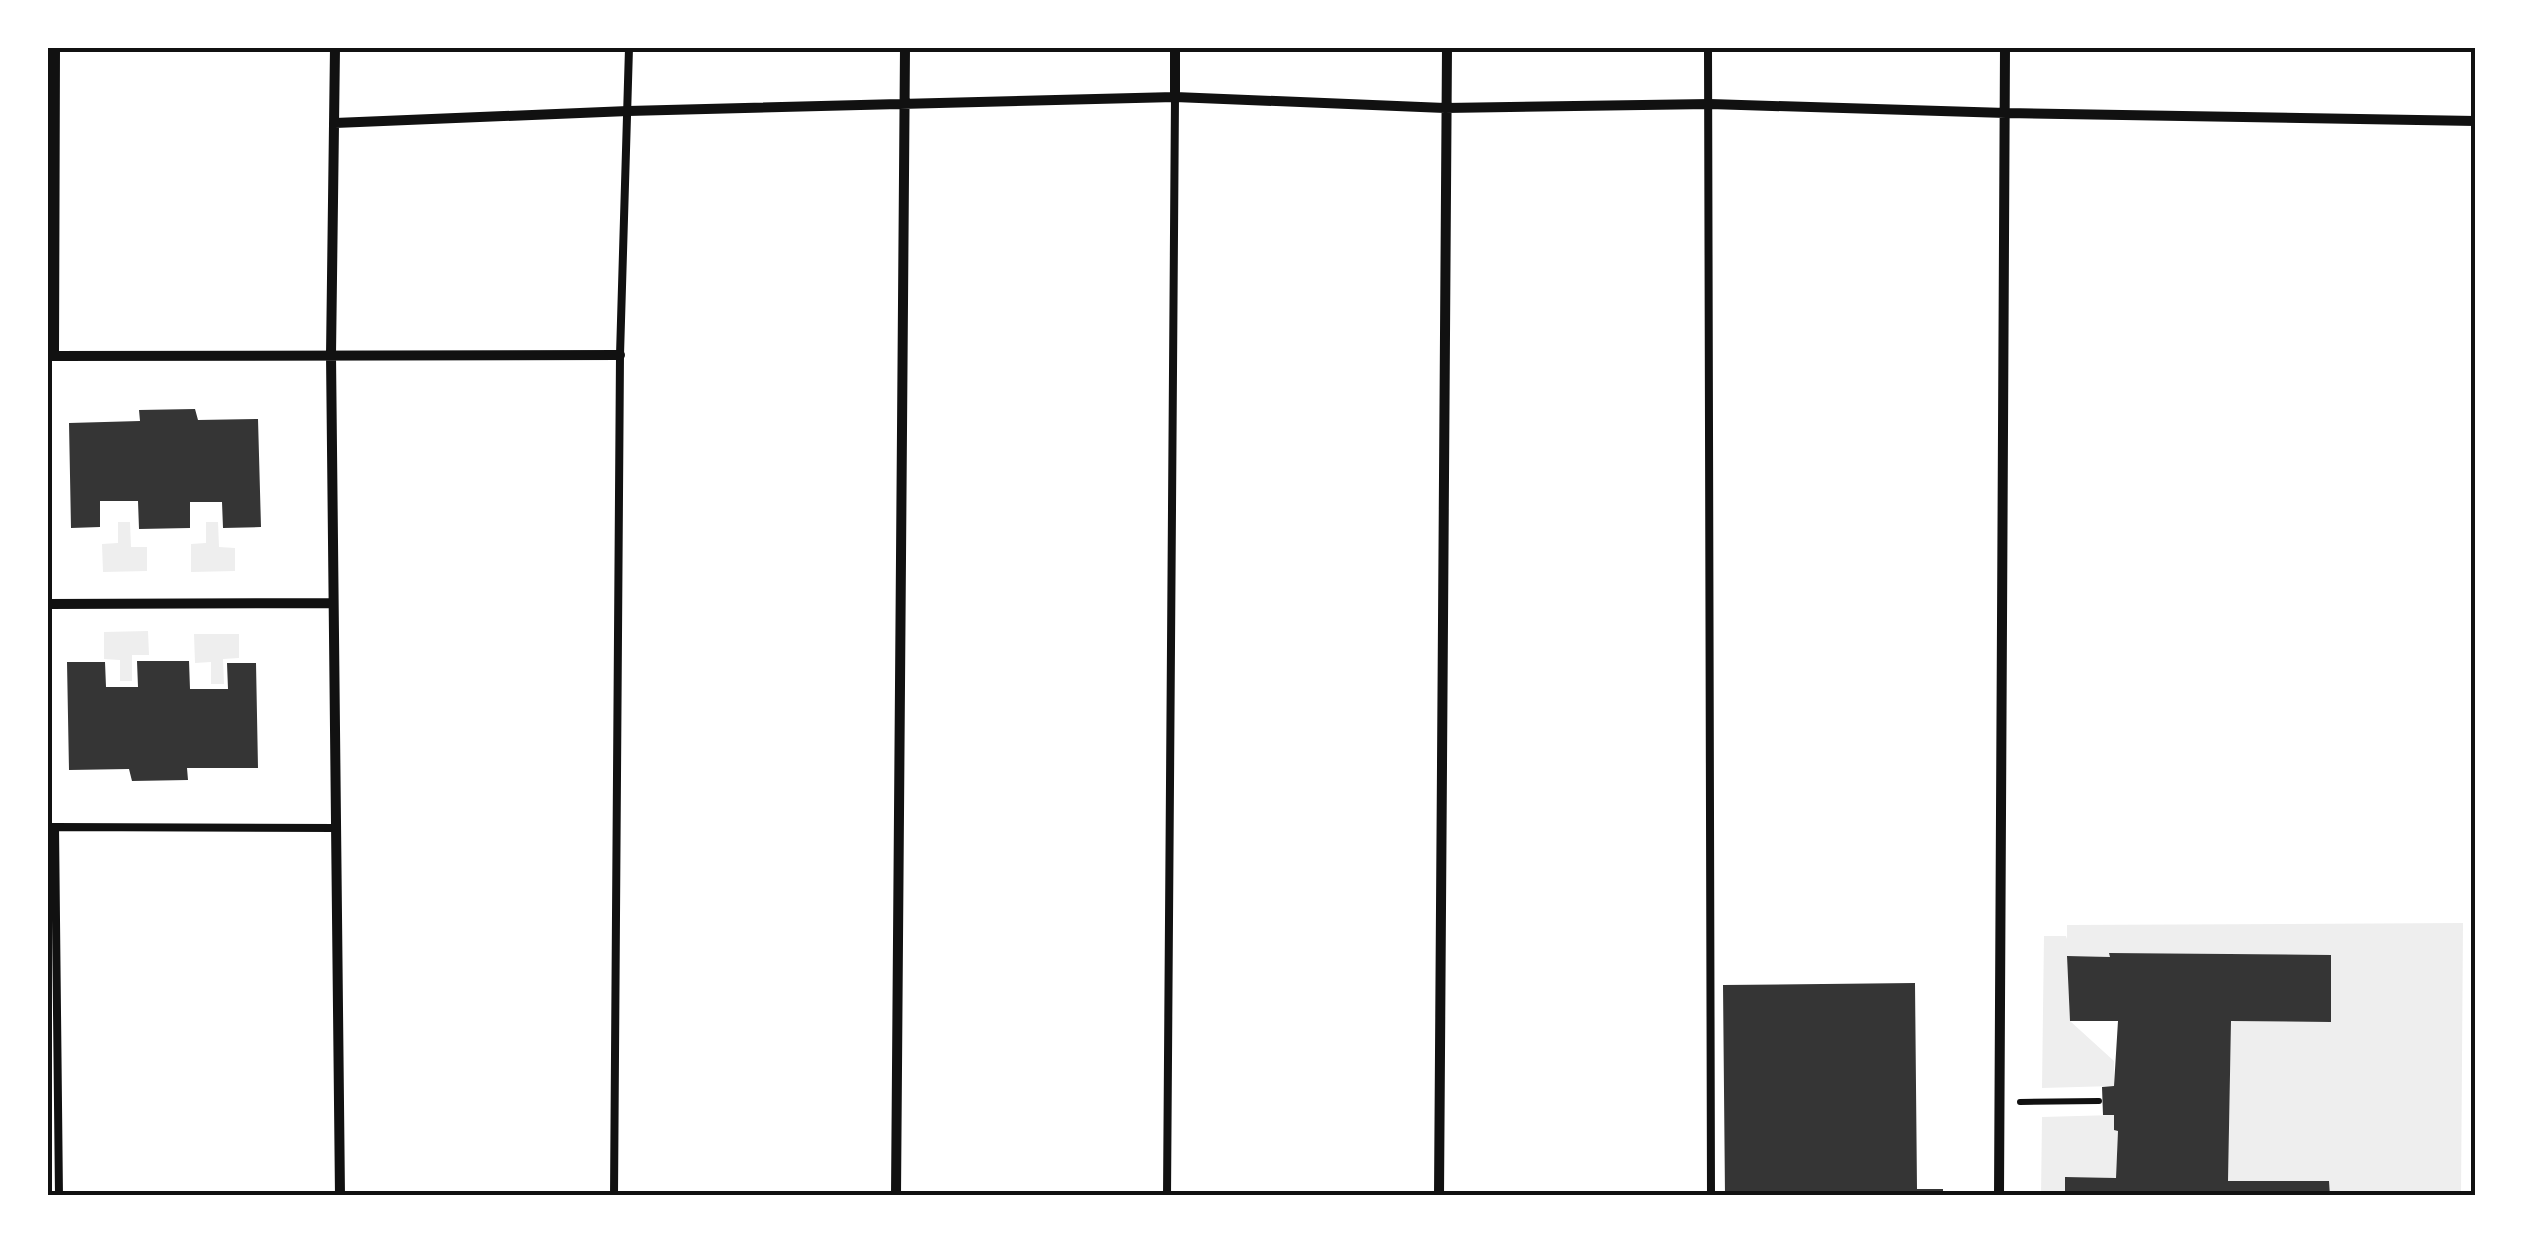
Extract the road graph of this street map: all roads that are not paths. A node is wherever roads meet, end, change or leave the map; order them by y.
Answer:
1 (56, 48) edge
2 (335, 48) edge
3 (629, 48) edge
4 (905, 48) edge
5 (1175, 48) edge
6 (1447, 48) edge
7 (1708, 48) edge
8 (2005, 48) edge
9 (1175, 97) junction
10 (1710, 104) junction
11 (902, 105) junction
12 (1445, 108) junction
13 (628, 111) junction
14 (2006, 113) junction
15 (2476, 121) edge
16 (335, 124) junction
17 (331, 355) junction
18 (620, 355) junction
19 (51, 356) edge
20 (332, 603) junction
21 (48, 604) edge
22 (51, 827) edge
23 (336, 828) junction
24 (59, 1196) edge
25 (340, 1196) edge
26 (614, 1196) edge
27 (896, 1196) edge
28 (1167, 1196) edge
29 (1439, 1196) edge
30 (1711, 1196) edge
31 (1999, 1196) edge

1 - 19 lane
2 - 16 street
3 - 13 lane
4 - 11 street
5 - 9 street
6 - 12 street
7 - 10 lane
8 - 14 street
9 - 11 street
9 - 12 street
9 - 28 lane
10 - 12 street
10 - 14 street
10 - 30 lane
11 - 13 street
11 - 27 street
12 - 29 street
13 - 16 street
13 - 18 lane
14 - 15 street
14 - 31 street
16 - 17 street
17 - 18 street
17 - 19 street
17 - 20 street
18 - 26 lane
20 - 21 street
20 - 23 street
22 - 23 lane
22 - 24 lane
23 - 25 street

